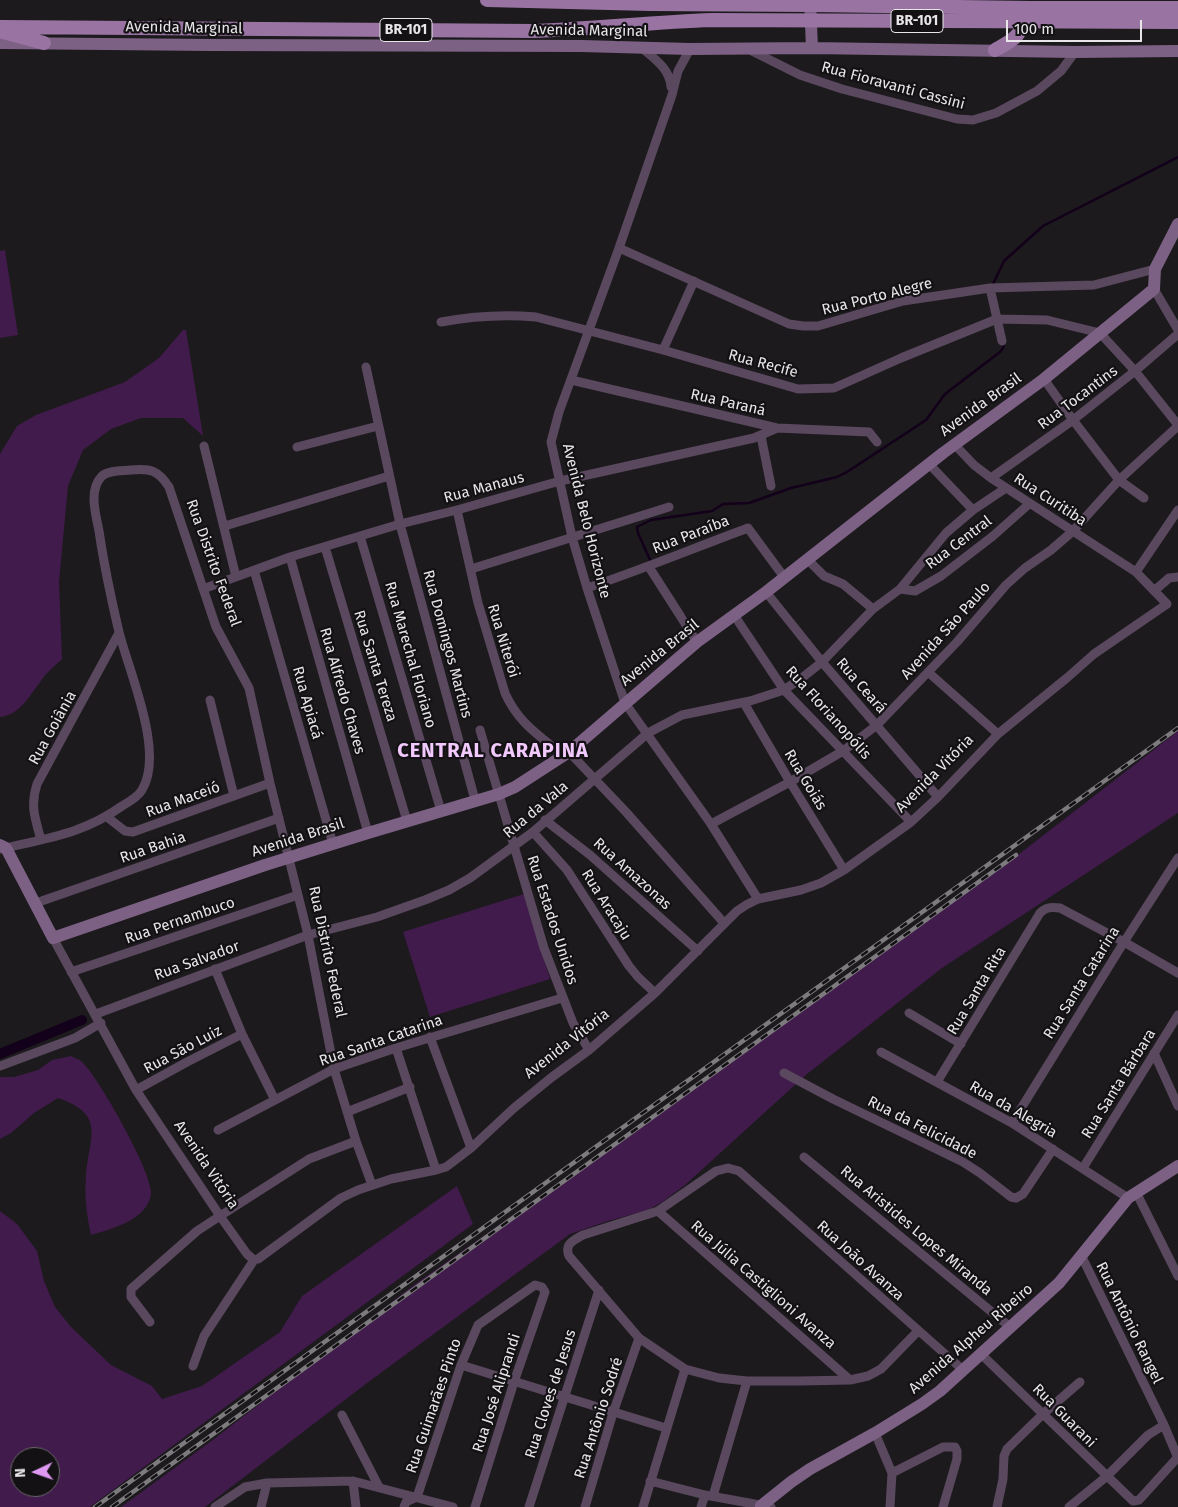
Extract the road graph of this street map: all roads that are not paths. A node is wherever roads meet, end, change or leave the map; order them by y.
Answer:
1 (487, 0) edge
2 (810, 2) edge
3 (1178, 8) edge
4 (1024, 10) edge
5 (811, 20) junction
6 (1178, 22) edge
7 (0, 27) edge
8 (0, 32) edge
9 (0, 43) edge
10 (44, 43) junction
11 (642, 48) junction
12 (812, 48) junction
13 (690, 49) junction
14 (747, 49) junction
15 (995, 50) junction
16 (1178, 51) edge
17 (1075, 52) junction
18 (672, 95) junction
19 (1178, 224) edge
20 (619, 248) junction
21 (1155, 269) junction
22 (694, 282) junction
23 (990, 288) junction
24 (1154, 289) junction
25 (997, 319) junction
26 (441, 322) dead end
27 (588, 330) junction
28 (1178, 330) edge
29 (1100, 333) junction
30 (1178, 334) edge
31 (1002, 341) dead end
32 (663, 350) junction
33 (366, 367) dead end
34 (1135, 372) junction
35 (1044, 379) junction
36 (571, 380) junction
37 (1073, 420) junction
38 (1178, 425) edge
39 (378, 426) junction
40 (777, 428) junction
41 (761, 436) junction
42 (877, 442) dead end
43 (955, 445) junction
44 (204, 446) dead end
45 (297, 447) dead end
46 (929, 464) junction
47 (389, 476) junction
48 (991, 478) junction
49 (1119, 480) junction
50 (560, 481) junction
51 (771, 486) dead end
52 (1006, 488) junction
53 (1144, 498) dead end
54 (1030, 504) junction
55 (669, 507) dead end
56 (457, 510) junction
57 (972, 510) junction
58 (1178, 510) edge
59 (400, 524) junction
60 (225, 526) junction
61 (1073, 531) junction
62 (360, 536) junction
63 (572, 537) junction
64 (325, 547) junction
65 (290, 557) junction
66 (808, 560) junction
67 (649, 566) junction
68 (471, 569) junction
69 (254, 570) junction
70 (1136, 572) junction
71 (236, 577) junction
72 (784, 577) junction
73 (1178, 577) edge
74 (587, 588) junction
75 (203, 589) junction
76 (900, 589) junction
77 (1154, 591) junction
78 (766, 592) junction
79 (873, 609) junction
80 (734, 615) junction
81 (119, 633) junction
82 (697, 642) junction
83 (822, 662) junction
84 (928, 672) junction
85 (784, 690) junction
86 (210, 700) dead end
87 (625, 703) junction
88 (744, 703) junction
89 (877, 725) junction
90 (480, 730) dead end
91 (648, 733) junction
92 (998, 734) junction
93 (843, 751) junction
94 (567, 754) junction
95 (594, 779) junction
96 (790, 782) junction
97 (270, 783) junction
98 (499, 794) junction
99 (234, 796) junction
100 (938, 797) junction
101 (475, 800) junction
102 (441, 811) junction
103 (107, 817) junction
104 (279, 818) junction
105 (545, 820) junction
106 (407, 821) junction
107 (911, 822) junction
108 (711, 824) junction
109 (533, 832) junction
110 (368, 833) junction
111 (41, 840) junction
112 (333, 844) junction
113 (2, 847) edge
114 (514, 847) junction
115 (289, 858) junction
116 (1178, 858) edge
117 (844, 870) junction
118 (298, 896) junction
119 (758, 900) junction
120 (36, 903) junction
121 (724, 923) junction
122 (308, 934) junction
123 (54, 938) junction
124 (1124, 942) junction
125 (698, 952) junction
126 (215, 969) junction
127 (71, 972) junction
128 (1178, 973) edge
129 (655, 993) junction
130 (562, 998) junction
131 (909, 1013) dead end
132 (96, 1014) junction
133 (1178, 1015) edge
134 (101, 1023) junction
135 (242, 1034) junction
136 (430, 1037) junction
137 (961, 1044) junction
138 (396, 1048) junction
139 (589, 1050) junction
140 (881, 1052) dead end
141 (1154, 1054) junction
142 (0, 1066) edge
143 (334, 1069) junction
144 (784, 1073) dead end
145 (937, 1082) junction
146 (410, 1087) junction
147 (136, 1090) junction
148 (275, 1100) junction
149 (1178, 1106) edge
150 (347, 1112) junction
151 (1012, 1123) junction
152 (218, 1130) dead end
153 (356, 1141) junction
154 (471, 1148) junction
155 (1053, 1149) junction
156 (804, 1157) dead end
157 (1178, 1166) edge
158 (1084, 1168) junction
159 (436, 1170) junction
160 (372, 1185) junction
161 (1132, 1195) junction
162 (658, 1211) junction
163 (220, 1216) junction
164 (1081, 1255) junction
165 (254, 1260) junction
166 (1175, 1261) edge
167 (1178, 1276) edge
168 (542, 1287) joint
169 (599, 1290) junction
170 (150, 1322) dead end
171 (1010, 1327) junction
172 (918, 1331) junction
173 (639, 1338) junction
174 (981, 1354) junction
175 (461, 1365) junction
176 (193, 1366) dead end
177 (685, 1369) junction
178 (963, 1370) junction
179 (850, 1380) junction
180 (747, 1381) junction
181 (514, 1382) junction
182 (1080, 1382) dead end
183 (564, 1398) junction
184 (613, 1413) junction
185 (1043, 1414) junction
186 (342, 1415) dead end
187 (1164, 1425) junction
188 (666, 1428) junction
189 (875, 1434) junction
190 (1178, 1457) edge
191 (892, 1473) junction
192 (1106, 1477) junction
193 (353, 1481) junction
194 (650, 1481) junction
195 (268, 1483) junction
196 (379, 1487) junction
197 (709, 1495) junction
198 (417, 1496) junction
199 (215, 1507) edge
200 (261, 1507) edge
201 (356, 1507) edge
202 (404, 1507) edge
203 (453, 1507) edge
204 (475, 1507) edge
205 (529, 1507) edge
206 (585, 1507) edge
207 (643, 1507) edge
208 (701, 1507) edge
209 (764, 1507) edge
210 (890, 1507) edge
211 (942, 1507) edge
212 (997, 1507) edge
213 (1069, 1507) edge

1 - 2 main road, BR-101
2 - 4 main road, BR-101
2 - 5 street
3 - 4 main road, BR-101
4 - 5 main road, BR-101
4 - 6 main road, BR-101
4 - 15 main road
5 - 7 main road, BR-101
5 - 12 street
8 - 10 main road
9 - 10 street, Avenida Marginal
10 - 11 street, Avenida Marginal
11 - 13 street, Avenida Marginal
11 - 18 street
12 - 14 street, Avenida Marginal
12 - 15 street, Avenida Marginal
13 - 14 street, Avenida Marginal
13 - 18 street, Avenida Belo Horizonte
14 - 17 street, Rua Fioravanti Cassini
15 - 17 street, Avenida Marginal
16 - 17 street, Avenida Marginal
18 - 20 street, Avenida Belo Horizonte
19 - 21 street
20 - 22 street, Rua Porto Alegre
20 - 27 street, Avenida Belo Horizonte
21 - 23 street, Rua Porto Alegre
21 - 24 street
22 - 23 street, Rua Porto Alegre
22 - 32 street
23 - 25 street
24 - 28 street
24 - 29 street, Avenida Brasil
25 - 29 street, Rua Recife
25 - 31 street
25 - 32 street, Rua Recife
26 - 27 street, Rua Recife
27 - 32 street, Rua Recife
27 - 36 street, Avenida Belo Horizonte
29 - 34 street
29 - 35 street, Avenida Brasil
30 - 34 street, Rua Tocantins
33 - 39 street, Rua Domingos Martins
34 - 37 street, Rua Tocantins
34 - 38 street
35 - 37 street
35 - 43 street, Avenida Brasil
36 - 40 street, Rua Paraná
36 - 50 street, Avenida Belo Horizonte
37 - 48 street, Rua Tocantins
37 - 49 street
38 - 49 street, Avenida São Paulo
39 - 45 street
39 - 47 street, Rua Domingos Martins
40 - 41 street, Rua Manaus
40 - 42 street, Rua Paraná
41 - 50 street, Rua Manaus
41 - 51 street
43 - 46 street, Avenida Brasil
43 - 48 street, Rua Curitiba
44 - 60 street
46 - 57 street
46 - 66 street, Avenida Brasil
47 - 59 street, Rua Domingos Martins
47 - 60 street
48 - 52 street, Rua Curitiba
49 - 53 street
49 - 61 street, Avenida São Paulo
50 - 56 street, Rua Manaus
50 - 63 street, Avenida Belo Horizonte
52 - 54 street, Rua Curitiba
52 - 57 street, Rua da Vala
54 - 61 street, Rua Curitiba
54 - 76 street, Rua Central
55 - 63 street
56 - 59 street, Rua Manaus
56 - 68 street, Rua Niterói
57 - 76 street, Rua da Vala
58 - 70 street
59 - 62 street, Rua Manaus
59 - 101 street, Rua Domingos Martins
60 - 71 street
61 - 70 street, Rua Curitiba
61 - 84 street, Avenida São Paulo
62 - 64 street, Rua Manaus
62 - 102 street, Rua Marechal Floriano
63 - 68 street
63 - 74 street, Avenida Belo Horizonte
64 - 65 street, Rua Manaus
64 - 106 street, Rua Santa Tereza
65 - 69 street, Rua Manaus
65 - 110 street, Rua Alfredo Chaves
66 - 72 street, Avenida Brasil
66 - 79 street
67 - 72 street, Rua Paraíba
67 - 74 street, Rua Paraíba
67 - 82 street
68 - 94 street, Rua Niterói
69 - 71 street, Rua Manaus
69 - 112 street, Rua Apiacá
70 - 77 street, Avenida Vitória
71 - 75 street, Rua Manaus
72 - 78 street, Avenida Brasil
73 - 77 street
74 - 87 street, Avenida Belo Horizonte
75 - 81 street, Rua Distrito Federal
75 - 97 street, Rua Distrito Federal
76 - 79 street, Rua da Vala
77 - 92 street, Avenida Vitória
78 - 80 street, Avenida Brasil
78 - 83 street, Rua Ceará
79 - 83 street, Rua da Vala
80 - 82 street, Avenida Brasil
80 - 85 street, Rua Florianopólis
81 - 103 street, Rua Distrito Federal
81 - 111 street, Rua Goiânia
82 - 87 street, Avenida Brasil
83 - 85 street, Rua da Vala
83 - 89 street, Rua Ceará
84 - 89 street, Avenida São Paulo
84 - 92 street
85 - 88 street, Rua da Vala
85 - 93 street, Rua Florianopólis
86 - 99 street
87 - 91 street, Avenida Belo Horizonte
87 - 94 street, Avenida Brasil
88 - 91 street, Rua da Vala
88 - 96 street, Rua Goiás
89 - 93 street, Avenida São Paulo
89 - 100 street, Rua Ceará
90 - 98 street, Rua Estados Unidos
91 - 95 street, Rua da Vala
91 - 108 street, Avenida Belo Horizonte
92 - 100 street, Avenida Vitória
93 - 96 street, Avenida São Paulo
93 - 107 street, Rua Florianopólis
94 - 95 street, Rua Niterói
94 - 98 street, Avenida Brasil
95 - 105 street, Rua da Vala
95 - 121 street, Rua Niterói
96 - 108 street, Avenida São Paulo
96 - 117 street, Rua Goiás
97 - 99 street, Rua Maceió
97 - 104 street, Rua Distrito Federal
98 - 101 street, Avenida Brasil
98 - 114 street, Rua Estados Unidos
99 - 103 street, Rua Maceió
100 - 107 street, Avenida Vitória
101 - 102 street, Avenida Brasil
102 - 106 street, Avenida Brasil
103 - 111 street, Rua Distrito Federal
104 - 115 street, Rua Distrito Federal
104 - 120 street, Rua Bahia
105 - 109 street, Rua da Vala
105 - 125 street, Rua Amazonas
106 - 110 street, Avenida Brasil
107 - 117 street, Avenida Vitória
108 - 119 street, Avenida Belo Horizonte
109 - 114 street, Rua da Vala
109 - 129 street, Rua Aracaju
110 - 112 street, Avenida Brasil
111 - 113 street, Rua Distrito Federal
112 - 115 street, Avenida Brasil
113 - 120 street, Avenida Vitória
114 - 122 street, Rua da Vala
114 - 130 street, Rua Estados Unidos
115 - 118 street, Rua Distrito Federal
115 - 123 street, Avenida Brasil
116 - 124 street, Rua Santa Catarina
117 - 119 street, Avenida Vitória
118 - 122 street, Rua Distrito Federal
118 - 127 street, Rua Pernambuco
119 - 121 street, Avenida Vitória
120 - 123 street, Avenida Vitória
121 - 125 street, Avenida Vitória
122 - 126 street, Rua Salvador
122 - 143 street, Rua Distrito Federal
123 - 127 street, Avenida Vitória
124 - 128 street
124 - 137 street, Rua Santa Rita
124 - 151 street, Rua Santa Catarina
125 - 129 street, Avenida Vitória
126 - 132 street, Rua Salvador
126 - 135 street, Rua São Luiz
127 - 132 street, Avenida Vitória
129 - 139 street, Avenida Vitória
130 - 136 street, Rua Santa Catarina
130 - 139 street, Rua Estados Unidos
131 - 137 street
132 - 134 street, Avenida Vitória
133 - 141 street, Rua Santa Bárbara
134 - 142 street
134 - 147 street, Avenida Vitória
135 - 147 street, Rua São Luiz
135 - 148 street, Rua São Luiz
136 - 138 street, Rua Santa Catarina
136 - 154 street
137 - 145 street, Rua Santa Rita
138 - 143 street, Rua Santa Catarina
138 - 146 street
139 - 154 street, Avenida Vitória
140 - 145 street, Rua da Alegria
141 - 149 street
141 - 158 street, Rua Santa Bárbara
143 - 148 street, Rua Santa Catarina
143 - 150 street, Rua Distrito Federal
144 - 155 street, Rua da Felicidade
145 - 151 street, Rua da Alegria
146 - 150 street
146 - 159 street
147 - 163 street, Avenida Vitória
148 - 152 street, Rua Santa Catarina
150 - 153 street, Rua Distrito Federal
151 - 155 street, Rua da Alegria
153 - 160 street, Rua Distrito Federal
153 - 163 street
154 - 159 street, Avenida Vitória
155 - 158 street, Rua da Alegria
156 - 171 street, Rua Aristides Lopes Miranda
157 - 161 street, Avenida Alpheu Ribeiro
158 - 161 street, Rua da Alegria
159 - 160 street, Avenida Vitória
160 - 165 street, Avenida Vitória
161 - 164 street, Avenida Alpheu Ribeiro
161 - 166 street
162 - 169 street
162 - 172 street, Rua João Avanza
162 - 179 street, Rua Júlia Castiglioni Avanza
163 - 165 street, Avenida Vitória
163 - 170 street
164 - 171 street, Avenida Alpheu Ribeiro
164 - 187 street, Rua Antônio Rangel
165 - 176 street
166 - 167 street
168 - 175 street, Rua Guimarães Pinto
168 - 181 street, Rua José Aliprandi
169 - 173 street
169 - 183 street, Rua Cloves de Jesus
171 - 174 street, Avenida Alpheu Ribeiro
172 - 178 street, Rua João Avanza
172 - 179 street
173 - 177 street
173 - 184 street, Rua Antônio Sodré
174 - 178 street, Avenida Alpheu Ribeiro
174 - 185 street, Rua Guarani
175 - 181 street
175 - 198 street, Rua Guimarães Pinto
177 - 180 street
177 - 188 street
178 - 189 street, Avenida Alpheu Ribeiro
179 - 180 street
180 - 197 street
181 - 183 street
181 - 204 street, Rua José Aliprandi
182 - 185 street
183 - 184 street
183 - 205 street, Rua Cloves de Jesus
184 - 188 street
184 - 206 street, Rua Antônio Sodré
185 - 192 street, Rua Guarani
185 - 212 street
186 - 196 street
187 - 190 street, Rua Antônio Rangel
187 - 192 street
188 - 194 street
189 - 191 street
189 - 209 street, Avenida Alpheu Ribeiro
190 - 192 street, Rua Guarani
191 - 210 street
191 - 211 street
192 - 213 street
193 - 195 street
193 - 196 street
193 - 201 street
194 - 197 street
194 - 207 street
195 - 199 street
195 - 200 street
196 - 198 street
197 - 208 street
197 - 209 street
198 - 202 street, Rua Guimarães Pinto
198 - 203 street

